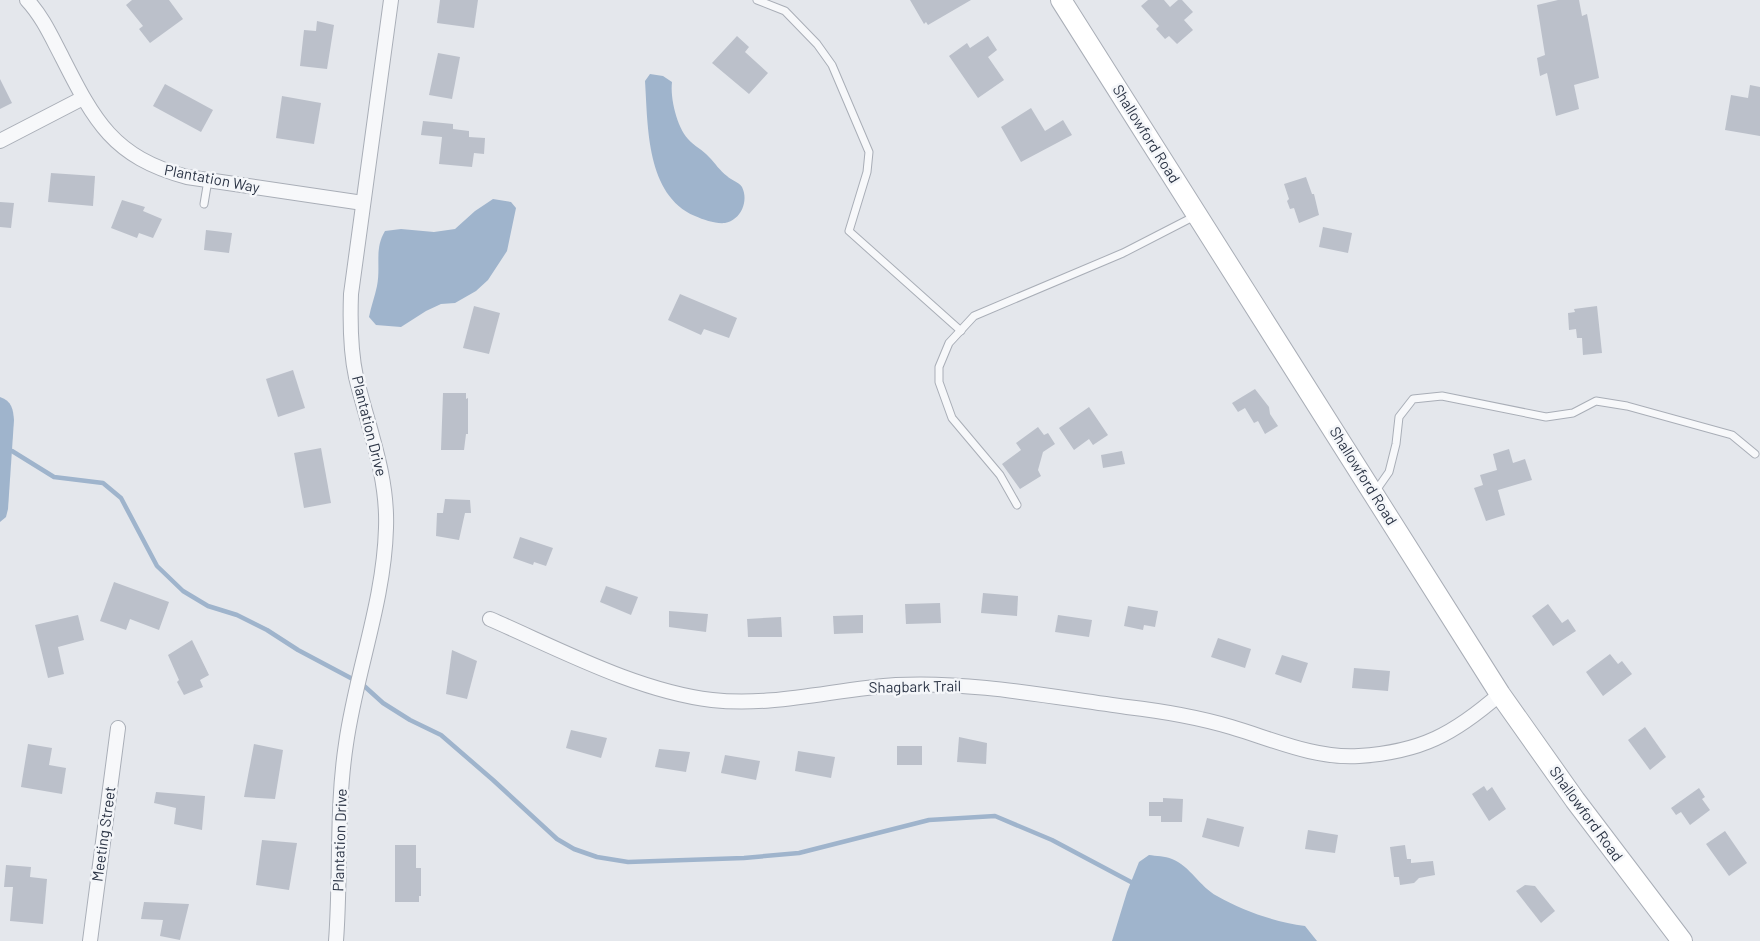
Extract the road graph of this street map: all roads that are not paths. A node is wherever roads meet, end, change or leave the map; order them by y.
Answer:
1 (27, 0) edge
2 (391, 0) edge
3 (757, 0) edge
4 (1061, 0) edge
5 (83, 98) junction
6 (0, 141) edge
7 (208, 180) junction
8 (363, 203) junction
9 (204, 204) dead end
10 (1197, 215) junction
11 (961, 331) junction
12 (1755, 454) dead end
13 (1374, 492) junction
14 (1017, 505) dead end
15 (490, 619) dead end
16 (1500, 694) junction
17 (118, 728) dead end
18 (90, 941) edge
19 (336, 941) edge
20 (1682, 941) edge

1 - 5 street, Plantation Way
2 - 8 street, Plantation Drive
3 - 11 lane
4 - 10 street, Shallowford Road
5 - 6 street
5 - 7 street, Plantation Way
7 - 8 street, Plantation Way
7 - 9 lane
8 - 19 street, Plantation Drive
10 - 11 lane
10 - 13 street, Shallowford Road
11 - 14 lane
12 - 13 lane
13 - 16 street, Shallowford Road
15 - 16 street, Shagbark Trail
16 - 20 street, Shallowford Road
17 - 18 street, Meeting Street

